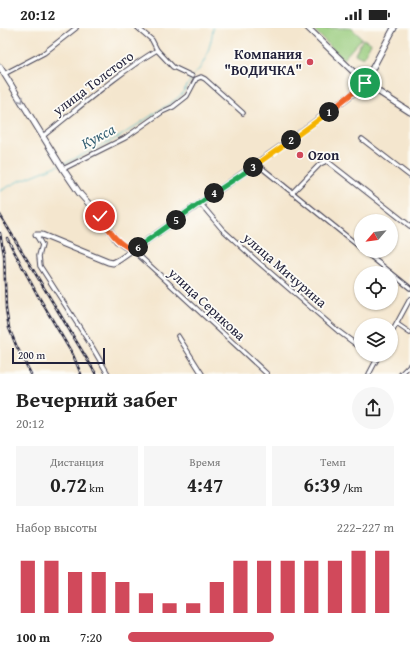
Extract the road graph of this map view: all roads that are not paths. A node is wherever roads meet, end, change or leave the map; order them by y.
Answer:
1 (76, 28) edge
2 (138, 28) edge
3 (308, 28) edge
4 (394, 28) edge
5 (157, 50) junction
6 (0, 67) edge
7 (4, 74) junction
8 (192, 76) dead end
9 (365, 83) junction
10 (410, 112) edge
11 (243, 113) dead end
12 (43, 136) junction
13 (362, 139) dead end
14 (257, 164) junction
15 (62, 166) junction
16 (410, 176) edge
17 (292, 193) junction
18 (200, 203) junction
19 (410, 226) edge
20 (36, 235) joint
21 (354, 242) edge
22 (133, 250) junction
23 (373, 258) edge
24 (410, 288) edge
25 (410, 299) edge
26 (398, 322) edge
27 (398, 325) edge
28 (410, 333) edge
29 (178, 336) dead end
30 (354, 343) edge
31 (375, 362) edge
32 (410, 365) edge
33 (108, 374) edge
34 (202, 374) edge
35 (267, 374) edge
36 (369, 374) edge
37 (401, 374) edge

1 - 7 street
2 - 5 street
3 - 9 street
4 - 9 street
5 - 8 street
5 - 12 street, улица Толстого
6 - 7 street
7 -> 12 street
9 - 10 street
9 - 14 street
11 - 15 street
12 - 15 street
13 - 16 street
14 - 17 street
14 - 18 street
15 - 22 street
17 - 19 street
17 - 21 street
18 - 22 street
18 - 30 street, улица Мичурина
20 - 22 street
20 - 33 street
22 - 35 street, улица Серикова
23 - 24 street
25 - 26 street
27 - 28 street
29 - 34 street
31 - 36 street
32 - 37 street

